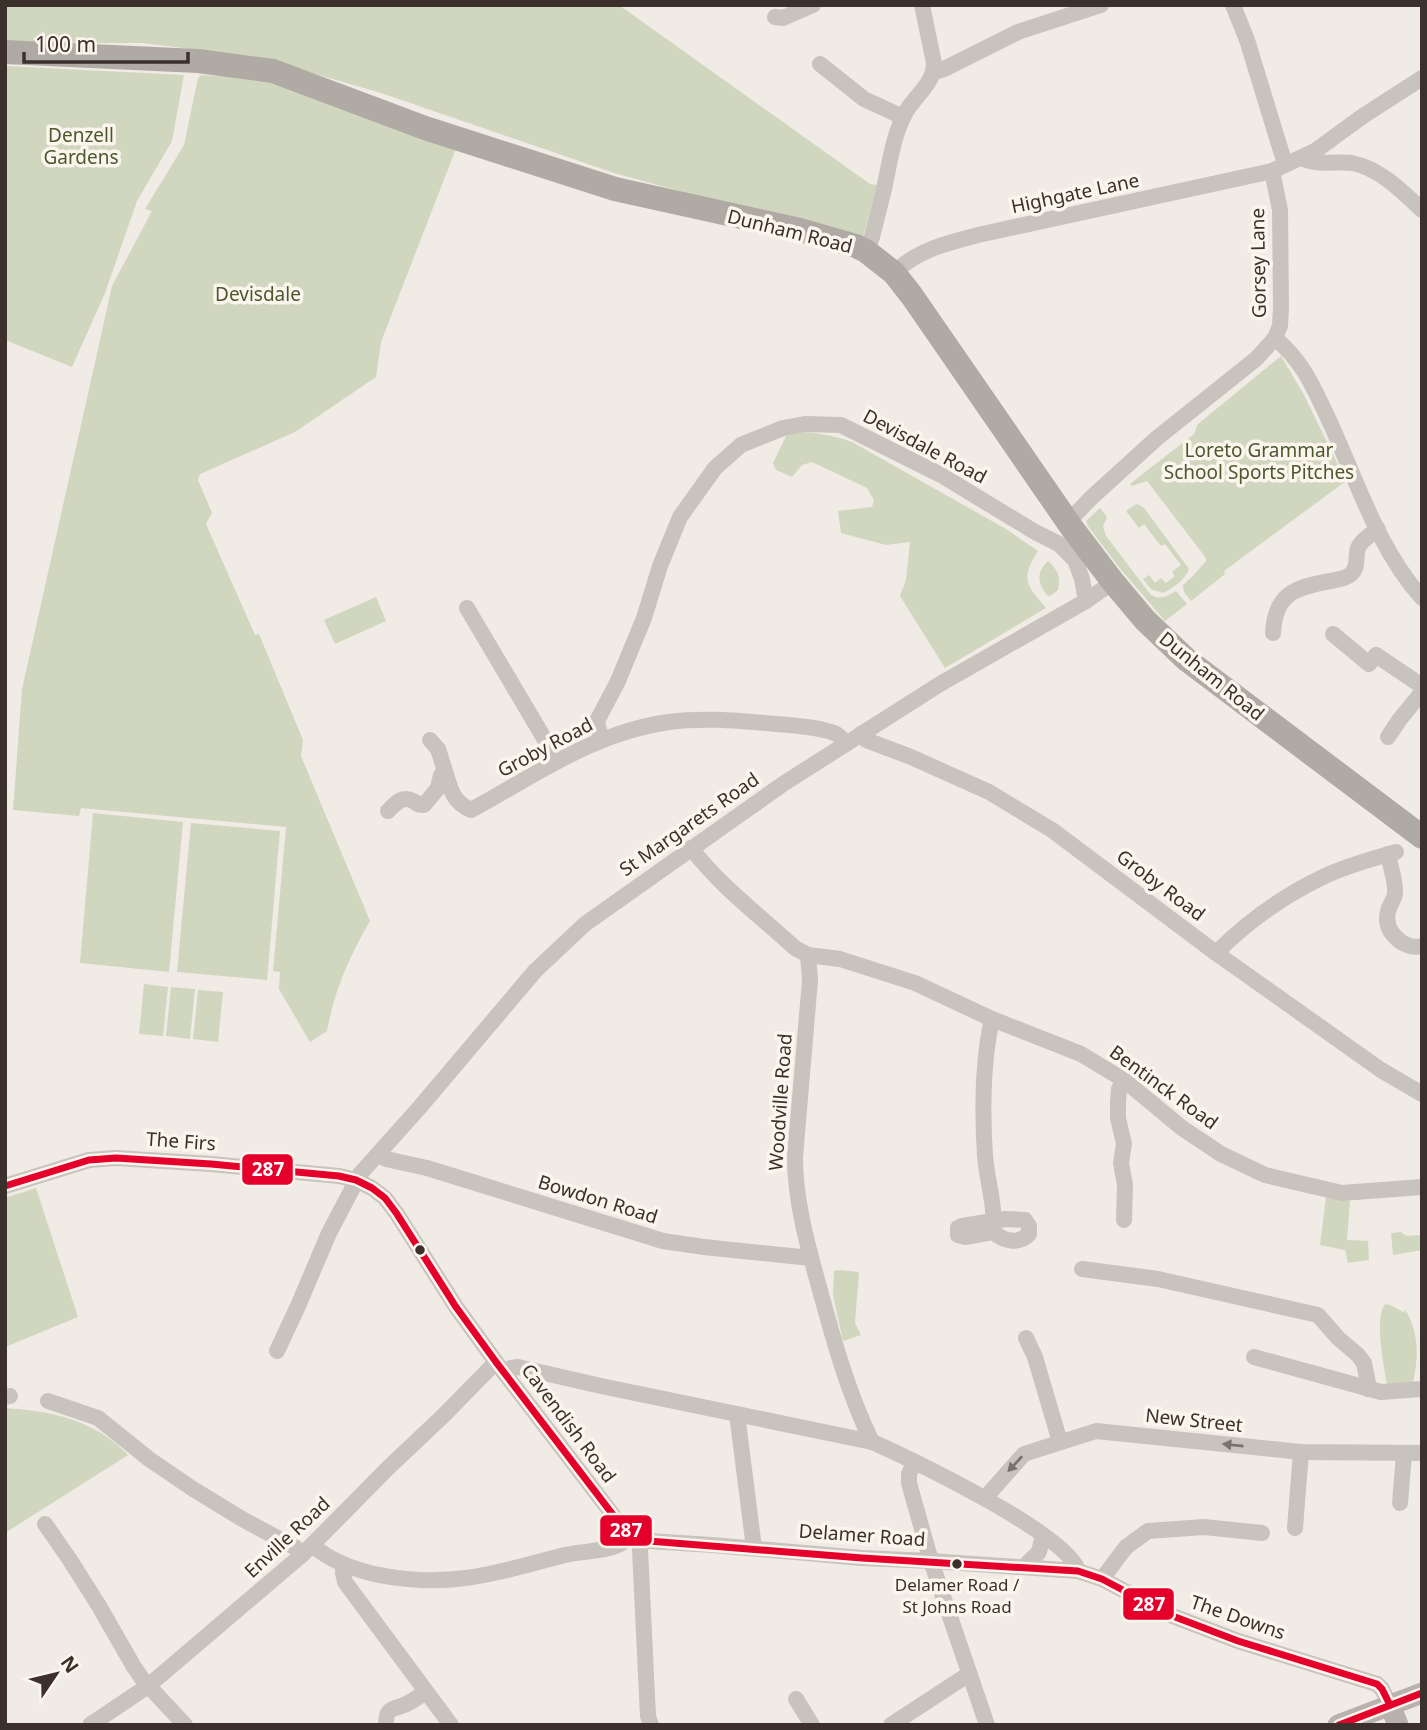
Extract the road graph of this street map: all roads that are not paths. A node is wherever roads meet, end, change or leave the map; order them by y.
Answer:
1 (813, 5) edge
2 (922, 5) edge
3 (1101, 5) edge
4 (1233, 5) edge
5 (780, 21) dead end
6 (5, 52) edge
7 (820, 64) dead end
8 (934, 72) junction
9 (1422, 78) edge
10 (903, 117) junction
11 (1302, 158) junction
12 (1278, 167) junction
13 (1422, 210) edge
14 (866, 251) junction
15 (894, 273) junction
16 (1275, 338) junction
17 (1068, 528) junction
18 (1378, 529) junction
19 (1113, 582) junction
20 (1422, 598) edge
21 (1086, 601) junction
22 (467, 608) dead end
23 (1273, 633) dead end
24 (1334, 634) dead end
25 (1422, 689) edge
26 (861, 734) junction
27 (1388, 737) dead end
28 (430, 740) dead end
29 (601, 740) junction
30 (846, 744) junction
31 (557, 760) junction
32 (446, 774) junction
33 (387, 811) dead end
34 (1422, 837) edge
35 (691, 848) junction
36 (1422, 946) edge
37 (1216, 953) junction
38 (808, 955) junction
39 (992, 1019) junction
40 (1124, 1080) junction
41 (1422, 1094) edge
42 (379, 1154) junction
43 (356, 1180) junction
44 (5, 1186) edge
45 (1422, 1187) edge
46 (1124, 1220) dead end
47 (994, 1226) dead end
48 (811, 1258) junction
49 (1082, 1269) dead end
50 (1026, 1338) dead end
51 (277, 1351) dead end
52 (1254, 1357) dead end
53 (500, 1367) junction
54 (1368, 1389) junction
55 (1422, 1389) edge
56 (48, 1401) dead end
57 (737, 1414) junction
58 (872, 1442) junction
59 (1060, 1442) junction
60 (1301, 1452) junction
61 (1422, 1453) edge
62 (1404, 1454) junction
63 (914, 1462) junction
64 (985, 1498) junction
65 (1400, 1503) dead end
66 (45, 1524) dead end
67 (1295, 1528) dead end
68 (1262, 1533) dead end
69 (1043, 1535) junction
70 (636, 1538) junction
71 (754, 1548) junction
72 (308, 1550) junction
73 (932, 1561) junction
74 (344, 1566) junction
75 (1024, 1567) junction
76 (1078, 1571) junction
77 (1102, 1579) junction
78 (969, 1674) junction
79 (148, 1685) junction
80 (426, 1692) junction
81 (1422, 1693) edge
82 (796, 1699) dead end
83 (1390, 1704) junction
84 (90, 1725) edge
85 (185, 1725) edge
86 (386, 1725) edge
87 (451, 1725) edge
88 (650, 1725) edge
89 (812, 1725) edge
90 (891, 1725) edge
91 (987, 1725) edge
92 (1338, 1725) edge
93 (1398, 1725) edge

1 - 5 street
2 - 8 street
3 - 8 street
4 - 12 street, Gorsey Lane
6 - 14 highway, Dunham Road
7 - 10 street
8 - 10 street
9 - 11 street
10 - 14 street
11 - 12 street
11 - 13 street
12 - 15 street, Highgate Lane
12 - 16 street, Gorsey Lane
14 - 15 highway, Dunham Road
15 - 17 highway, Dunham Road
16 - 17 street, Gorsey Lane
16 - 18 street
17 - 19 highway, Dunham Road
18 - 20 street
18 - 23 street
19 - 21 street, St Margarets Road
19 - 34 highway, Dunham Road
21 - 26 street, St Margarets Road
21 - 29 street, Devisdale Road
22 - 31 street
24 - 25 street
25 - 27 street
26 - 30 street, St Margarets Road
26 - 37 street, Groby Road
28 - 32 street
29 - 30 street, Groby Road
29 - 31 street, Groby Road
30 - 35 street, St Margarets Road
31 - 32 street, Groby Road
32 - 33 street
35 - 38 street
35 - 42 street, St Margarets Road
36 - 37 street
37 - 41 street, Groby Road
38 - 39 street, Bentinck Road
38 - 48 street, Woodville Road
39 - 40 street, Bentinck Road
39 - 47 street
40 - 45 street, Bentinck Road
40 - 46 street
42 - 43 street, St Margarets Road
42 - 48 street, Bowdon Road
43 - 44 street, The Firs
43 - 51 street, St Margarets Road
43 - 53 street, Cavendish Road
48 - 58 street, Woodville Road
49 - 54 street
50 - 59 street
52 - 54 street
53 - 57 street
53 - 70 street, Cavendish Road
53 - 72 street, Enville Road
54 - 55 street
56 - 72 street, Delamer Road
57 - 58 street
57 - 71 street
58 - 63 street
60 -> 59 street, New Street
59 -> 64 street, New Street
60 - 62 street, New Street
60 - 67 street
61 - 62 street, New Street
62 - 65 street
63 - 64 street
63 - 73 street
64 - 69 street
66 - 79 street
68 - 77 street
69 - 75 street
69 - 76 street
70 - 71 street, Delamer Road
70 - 74 street, Delamer Road
70 - 88 street
71 - 73 street, Delamer Road
72 - 74 street, Delamer Road
72 - 79 street, Enville Road
73 - 75 street, Delamer Road
73 - 78 street
74 - 80 street
75 - 76 street, Delamer Road
76 - 77 street, The Downs
77 - 83 street, The Downs
78 - 90 street
78 - 91 street
79 - 84 street, Enville Road
79 - 85 street
80 - 86 street
80 - 87 street
81 - 83 main road
82 - 89 street
83 - 92 main road
83 - 93 main road

